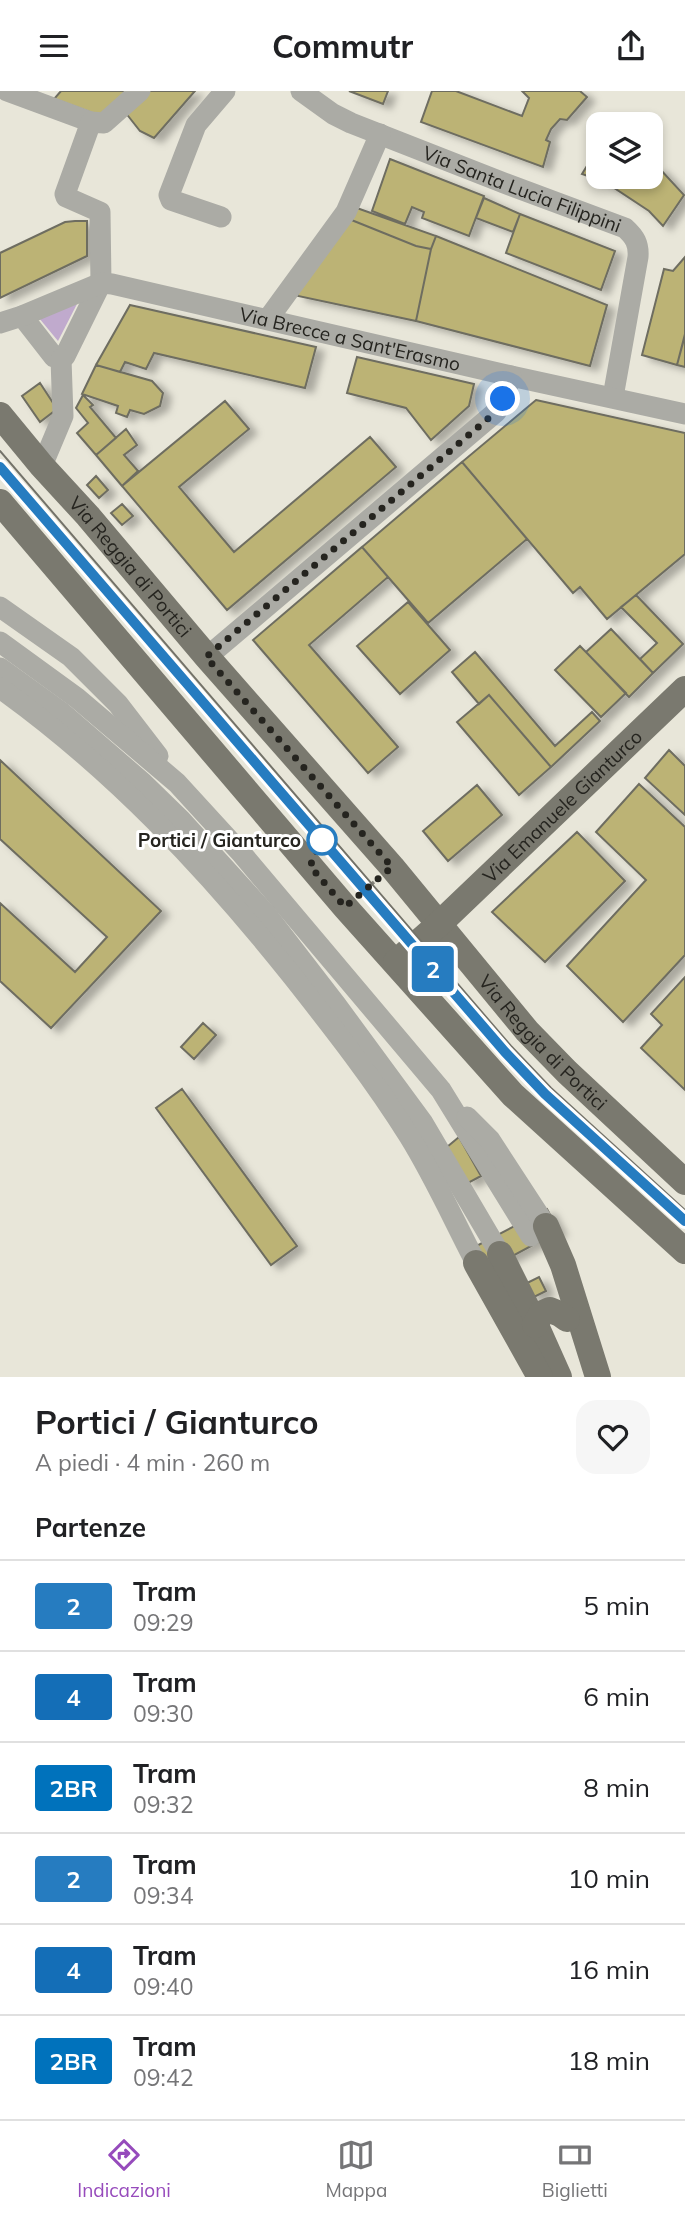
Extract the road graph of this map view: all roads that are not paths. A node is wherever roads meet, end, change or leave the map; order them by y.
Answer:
1 (7, 91) edge
2 (140, 91) edge
3 (225, 91) edge
4 (301, 91) edge
5 (91, 122) junction
6 (380, 134) junction
7 (220, 217) dead end
8 (101, 283) junction
9 (22, 316) junction
10 (268, 319) junction
11 (0, 323) edge
12 (61, 359) junction
13 (511, 376) junction
14 (613, 397) junction
15 (685, 414) edge
16 (0, 415) edge
17 (42, 466) junction
18 (0, 502) edge
19 (0, 607) edge
20 (0, 642) edge
21 (206, 657) junction
22 (0, 668) edge
23 (0, 688) edge
24 (685, 689) edge
25 (177, 783) junction
26 (438, 925) junction
27 (396, 962) junction
28 (685, 1182) edge
29 (538, 1231) junction
30 (685, 1251) edge
31 (488, 1258) junction
32 (567, 1319) junction
33 (535, 1325) junction
34 (540, 1377) edge
35 (559, 1377) edge
36 (585, 1377) edge
37 (598, 1377) edge

1 - 5 street
2 - 5 street
3 - 7 street
4 - 6 street, Via Santa Lucia Filippini
5 - 8 street
6 - 10 street
6 - 14 street, Via Santa Lucia Filippini
8 - 9 street
8 - 10 street, Via Brecce a Sant'Erasmo
8 - 12 street
9 - 11 street
9 - 12 street
10 - 13 street, Via Brecce a Sant'Erasmo
12 - 17 street
13 - 14 street, Via Brecce a Sant'Erasmo
13 - 21 street
14 - 15 street, Via Brecce a Sant'Erasmo
16 - 17 main road, Via Reggia di Portici
17 - 21 main road, Via Reggia di Portici
18 - 27 main road
19 - 25 street
20 - 25 street
21 - 26 main road, Via Reggia di Portici
22 - 31 street
23 - 31 street
24 - 26 main road, Via Emanuele Gianturco
25 - 29 street
26 - 27 main road, Via Emanuele Gianturco
26 - 28 main road, Via Reggia di Portici
27 - 30 main road
29 - 32 main road
29 - 37 main road
31 - 33 main road
31 - 34 main road
32 - 33 main road
32 - 36 main road
33 - 35 main road

